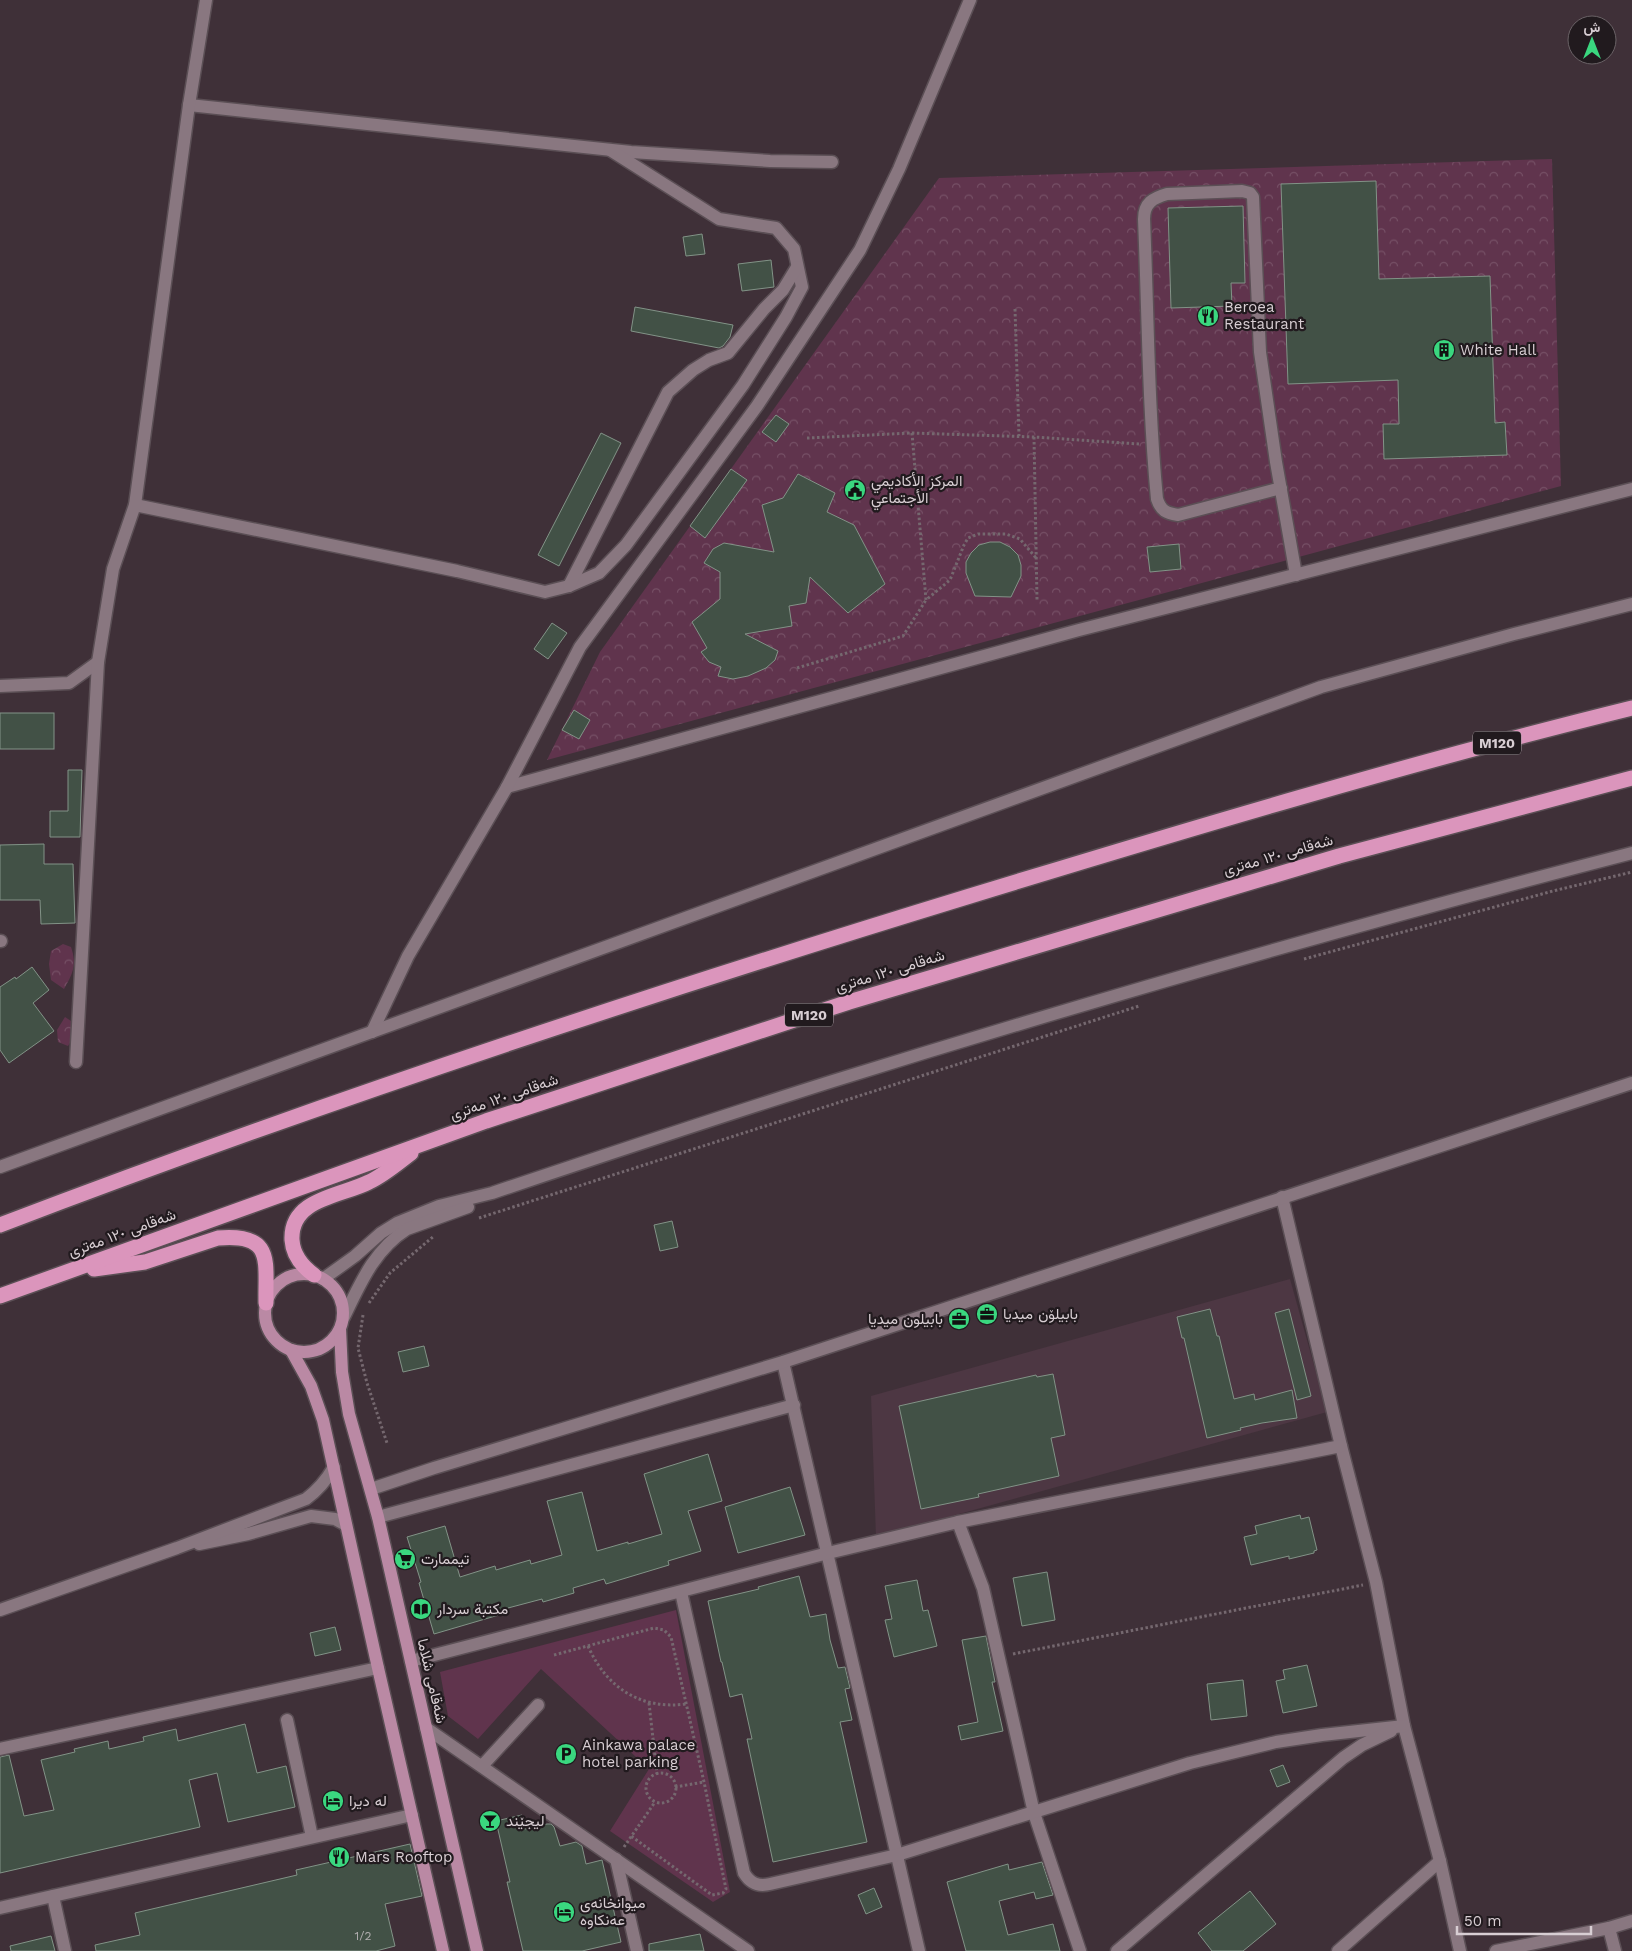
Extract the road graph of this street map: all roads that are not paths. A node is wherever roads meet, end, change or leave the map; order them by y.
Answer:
1 (206, 0) edge
2 (970, 0) edge
3 (189, 105) junction
4 (610, 150) junction
5 (832, 162) dead end
6 (798, 267) junction
7 (1281, 488) junction
8 (1632, 489) edge
9 (135, 505) junction
10 (1296, 574) junction
11 (569, 586) junction
12 (1632, 604) edge
13 (98, 662) junction
14 (0, 686) edge
15 (1632, 708) edge
16 (1632, 778) edge
17 (507, 787) junction
18 (1632, 853) edge
19 (372, 1032) junction
20 (76, 1062) dead end
21 (1632, 1083) edge
22 (429, 1141) junction
23 (0, 1167) edge
24 (492, 1193) junction
25 (1282, 1197) junction
26 (0, 1225) edge
27 (65, 1272) junction
28 (319, 1277) junction
29 (0, 1296) edge
30 (266, 1303) junction
31 (342, 1323) junction
32 (291, 1350) junction
33 (784, 1362) junction
34 (794, 1405) junction
35 (1341, 1446) junction
36 (334, 1467) junction
37 (371, 1489) junction
38 (378, 1517) junction
39 (958, 1522) junction
40 (346, 1525) junction
41 (177, 1548) junction
42 (828, 1553) junction
43 (681, 1592) junction
44 (0, 1610) edge
45 (411, 1661) junction
46 (378, 1668) junction
47 (538, 1705) dead end
48 (287, 1720) dead end
49 (1404, 1726) junction
50 (426, 1728) junction
51 (0, 1750) edge
52 (482, 1766) junction
53 (1034, 1813) junction
54 (412, 1815) junction
55 (312, 1837) junction
56 (897, 1855) junction
57 (616, 1859) junction
58 (1440, 1861) junction
59 (53, 1896) junction
60 (0, 1908) edge
61 (1632, 1921) edge
62 (1609, 1928) junction
63 (633, 1950) edge
64 (65, 1951) edge
65 (443, 1951) edge
66 (477, 1951) edge
67 (748, 1951) edge
68 (919, 1951) edge
69 (1080, 1951) edge
70 (1117, 1951) edge
71 (1338, 1951) edge
72 (1460, 1951) edge
73 (1496, 1951) edge
74 (1615, 1951) edge

1 - 3 street
2 - 17 street
3 - 4 street
3 - 9 street
4 - 5 street
4 - 6 street
6 - 11 street
6 - 11 street
7 - 7 street
7 - 10 street
8 - 10 street
9 - 11 street
9 - 13 street
10 - 17 street
12 - 19 street
13 - 14 street
13 - 20 street
15 - 26 highway, M120
16 - 22 highway, شەقامی ١٢٠ مەتری / M120
17 - 19 street
18 - 24 street
19 - 23 street
21 - 25 street
22 - 27 highway, شەقامی ١٢٠ مەتری / M120
22 - 28 highway
24 - 28 street
24 - 31 street
25 - 33 street
25 - 35 street
27 - 29 highway, شەقامی ١٢٠ مەتری / M120
27 - 30 highway
28 - 30 main road
28 - 31 main road, شەقامی شلاما
30 - 32 main road
31 - 32 main road
31 - 37 main road, شەقامی شلاما
32 - 36 main road
33 - 34 street
33 - 37 street
34 - 38 street
34 - 42 street
35 - 39 street
35 - 49 street
36 - 40 main road
36 - 41 street
37 - 38 main road, شەقامی شلاما
38 - 45 main road, شەقامی شلاما
39 - 42 street
39 - 53 street
40 - 41 street
40 - 46 main road
41 - 44 street
42 - 43 street
42 - 56 street
43 - 45 street
43 - 56 street
45 - 50 main road, شەقامی شلاما
46 - 51 street
46 - 54 main road
47 - 52 street
48 - 55 street
49 - 53 street
49 - 58 street
49 - 70 street
50 - 52 street
50 - 66 main road, شەقامی شلاما
52 - 57 street
53 - 56 street
53 - 69 street
54 - 55 street
54 - 65 main road
55 - 59 street
56 - 68 street
57 - 63 street
57 - 67 street
58 - 71 street
58 - 72 street
59 - 60 street
59 - 64 street
61 - 62 street
62 - 73 street
62 - 74 street

